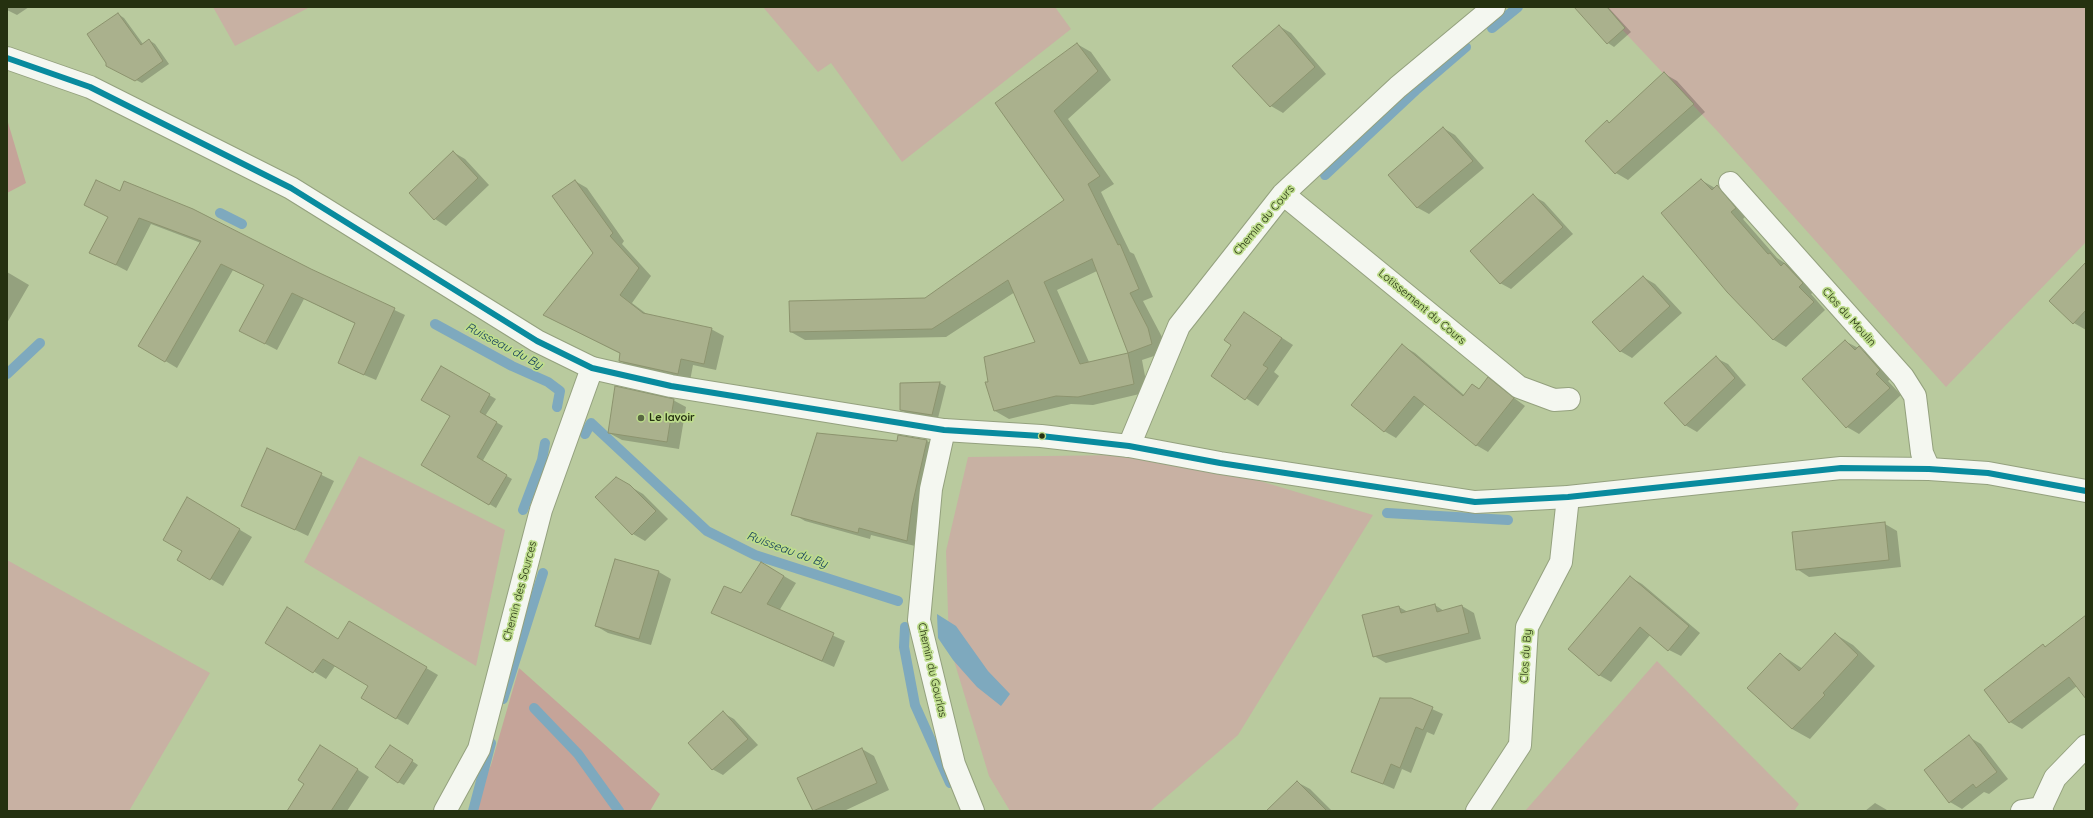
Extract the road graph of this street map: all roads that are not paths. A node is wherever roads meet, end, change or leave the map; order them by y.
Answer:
1 (1494, 7) edge
2 (7, 58) edge
3 (1730, 184) dead end
4 (1283, 194) junction
5 (592, 368) junction
6 (1569, 399) dead end
7 (944, 430) junction
8 (1129, 446) junction
9 (1929, 469) junction
10 (2086, 491) edge
11 (1568, 497) junction
12 (2086, 746) edge
13 (2035, 810) edge
14 (445, 811) edge
15 (973, 811) edge
16 (1477, 811) edge

1 - 4 street, Chemin du Cours
2 - 5 street
3 - 9 street, Clos du Moulin
4 - 6 street, Lotissement du Cours
4 - 8 street, Chemin du Cours
5 - 7 street
5 - 14 street, Chemin des Sources
7 - 8 street
7 - 15 street, Chemin du Gourlas
8 - 11 street
9 - 10 street
9 - 11 street
11 - 16 street, Clos du By
12 - 13 street

